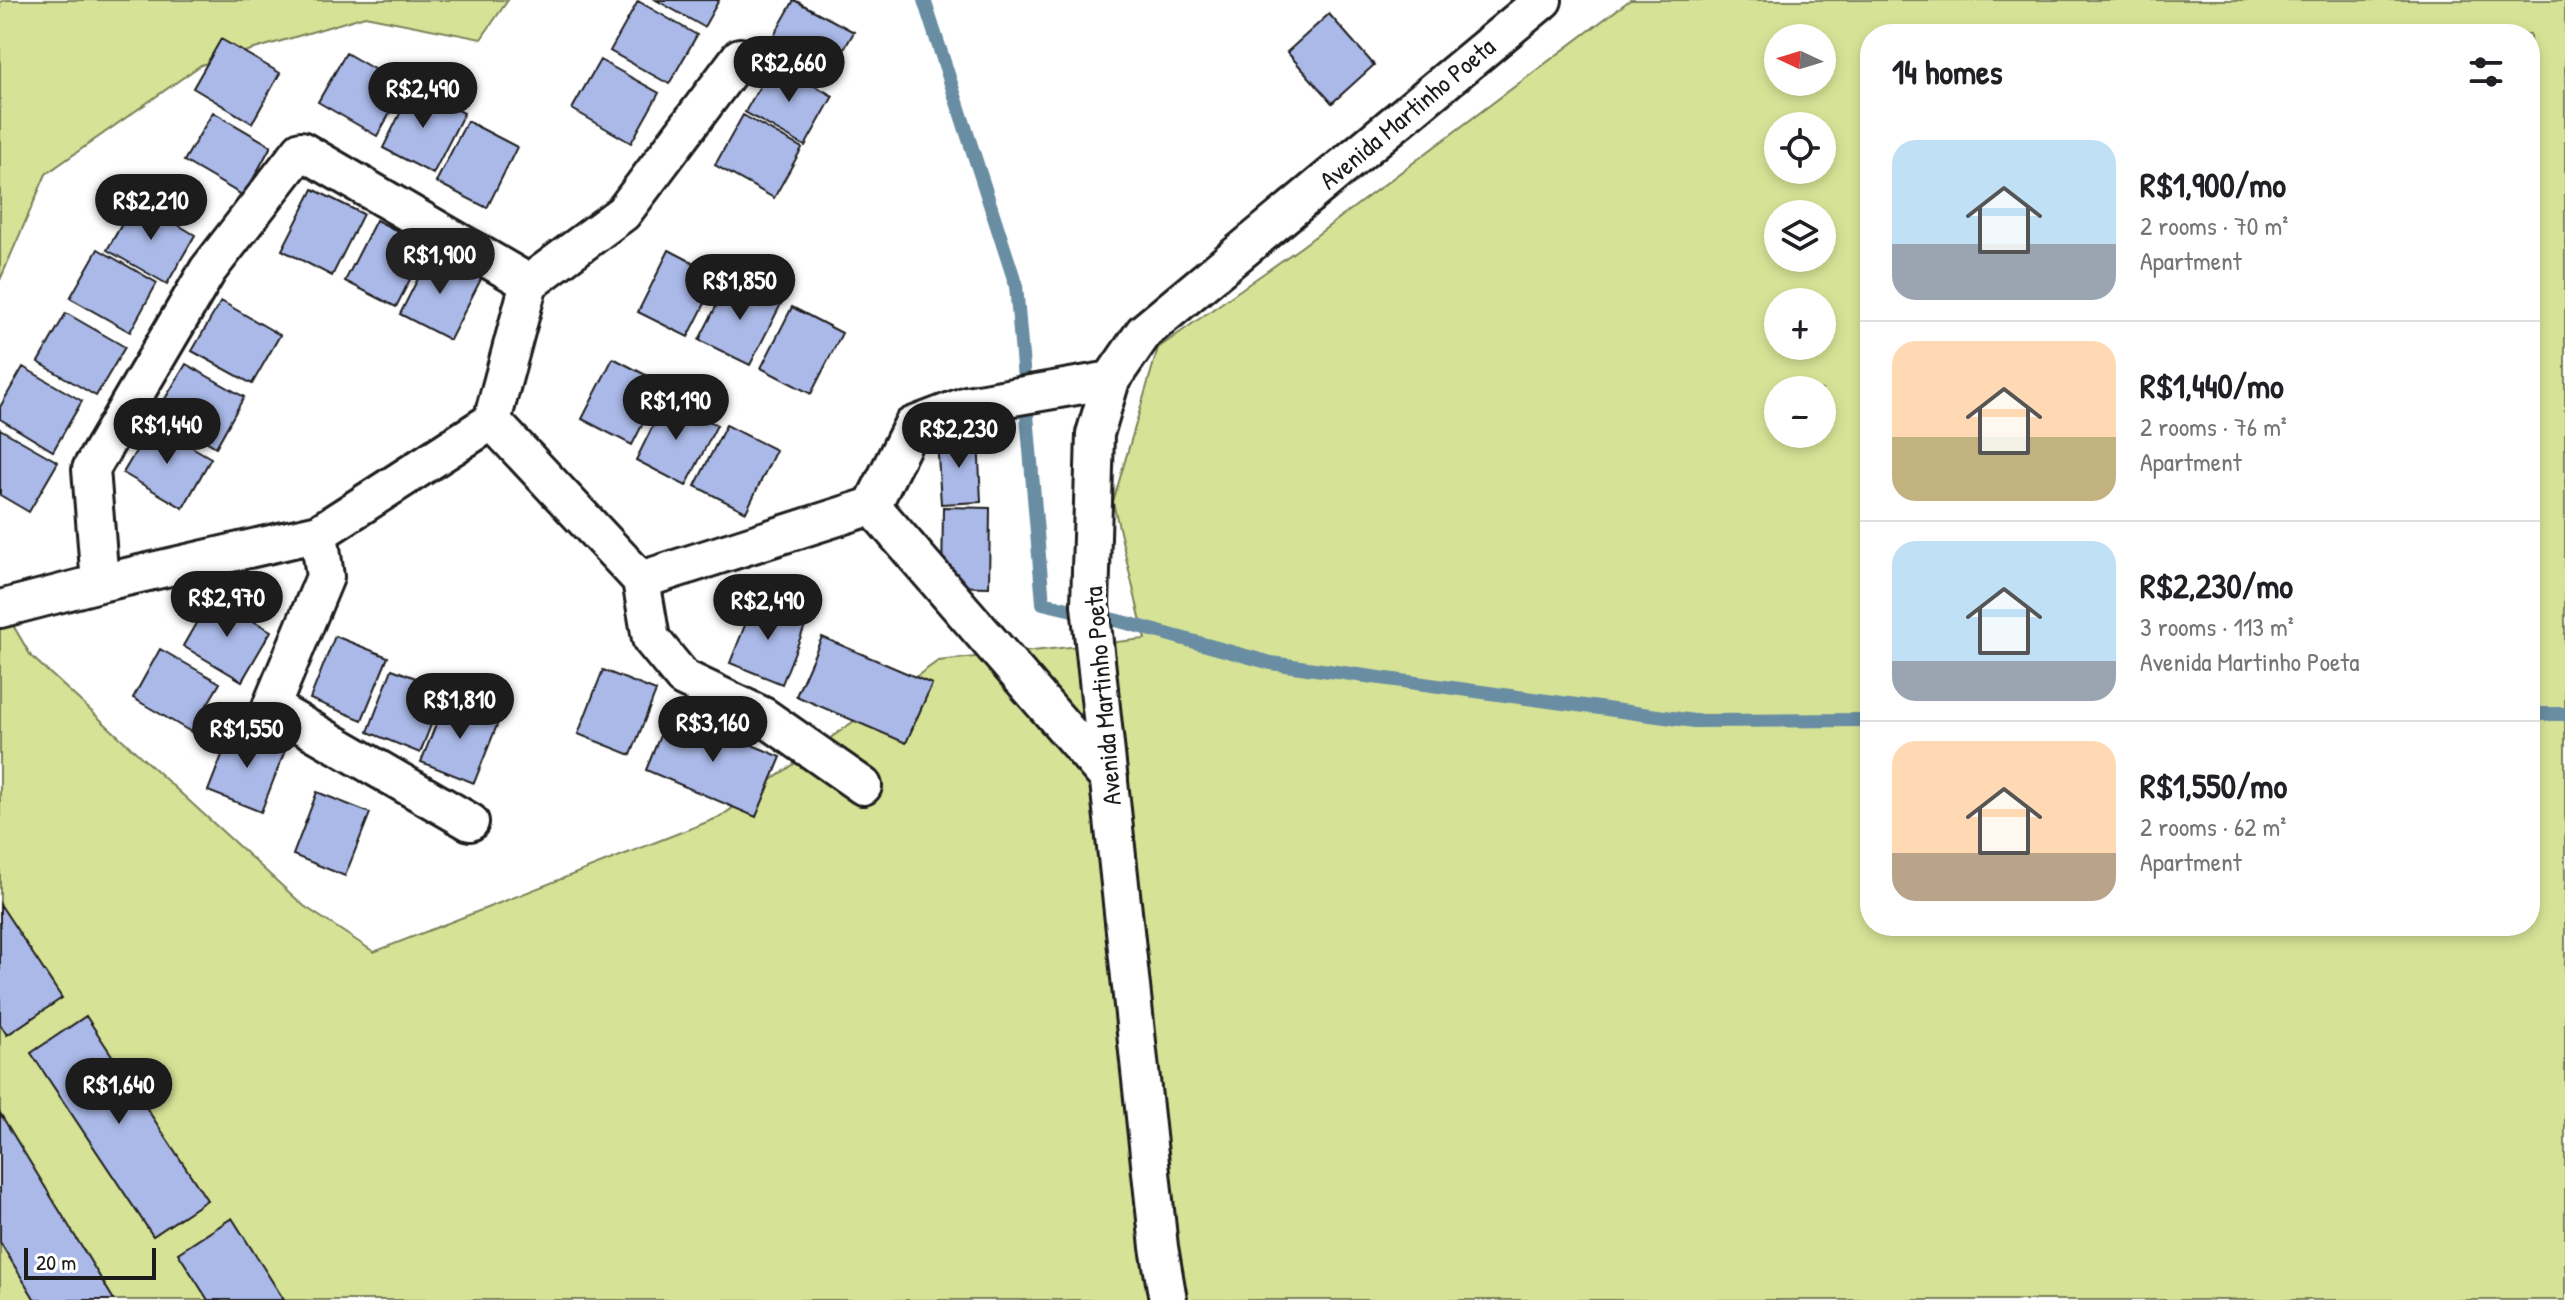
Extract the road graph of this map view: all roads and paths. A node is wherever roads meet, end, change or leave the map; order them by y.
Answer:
1 (1543, 0) edge
2 (740, 57) dead end
3 (529, 283) junction
4 (1111, 380) junction
5 (492, 421) junction
6 (872, 506) junction
7 (319, 533) junction
8 (641, 580) junction
9 (100, 583) junction
10 (0, 609) edge
11 (1109, 779) junction
12 (863, 786) dead end
13 (470, 822) dead end
14 (1168, 1300) edge

1 - 4 street, Avenida Martinho Poeta
2 - 3 street
3 - 5 street
3 - 9 street
4 - 6 street
4 - 11 street, Avenida Martinho Poeta
5 - 7 street
5 - 8 street
6 - 8 street
6 - 11 street
7 - 9 street
7 - 13 street
8 - 12 street
9 - 10 street
11 - 14 street, Avenida Martinho Poeta

